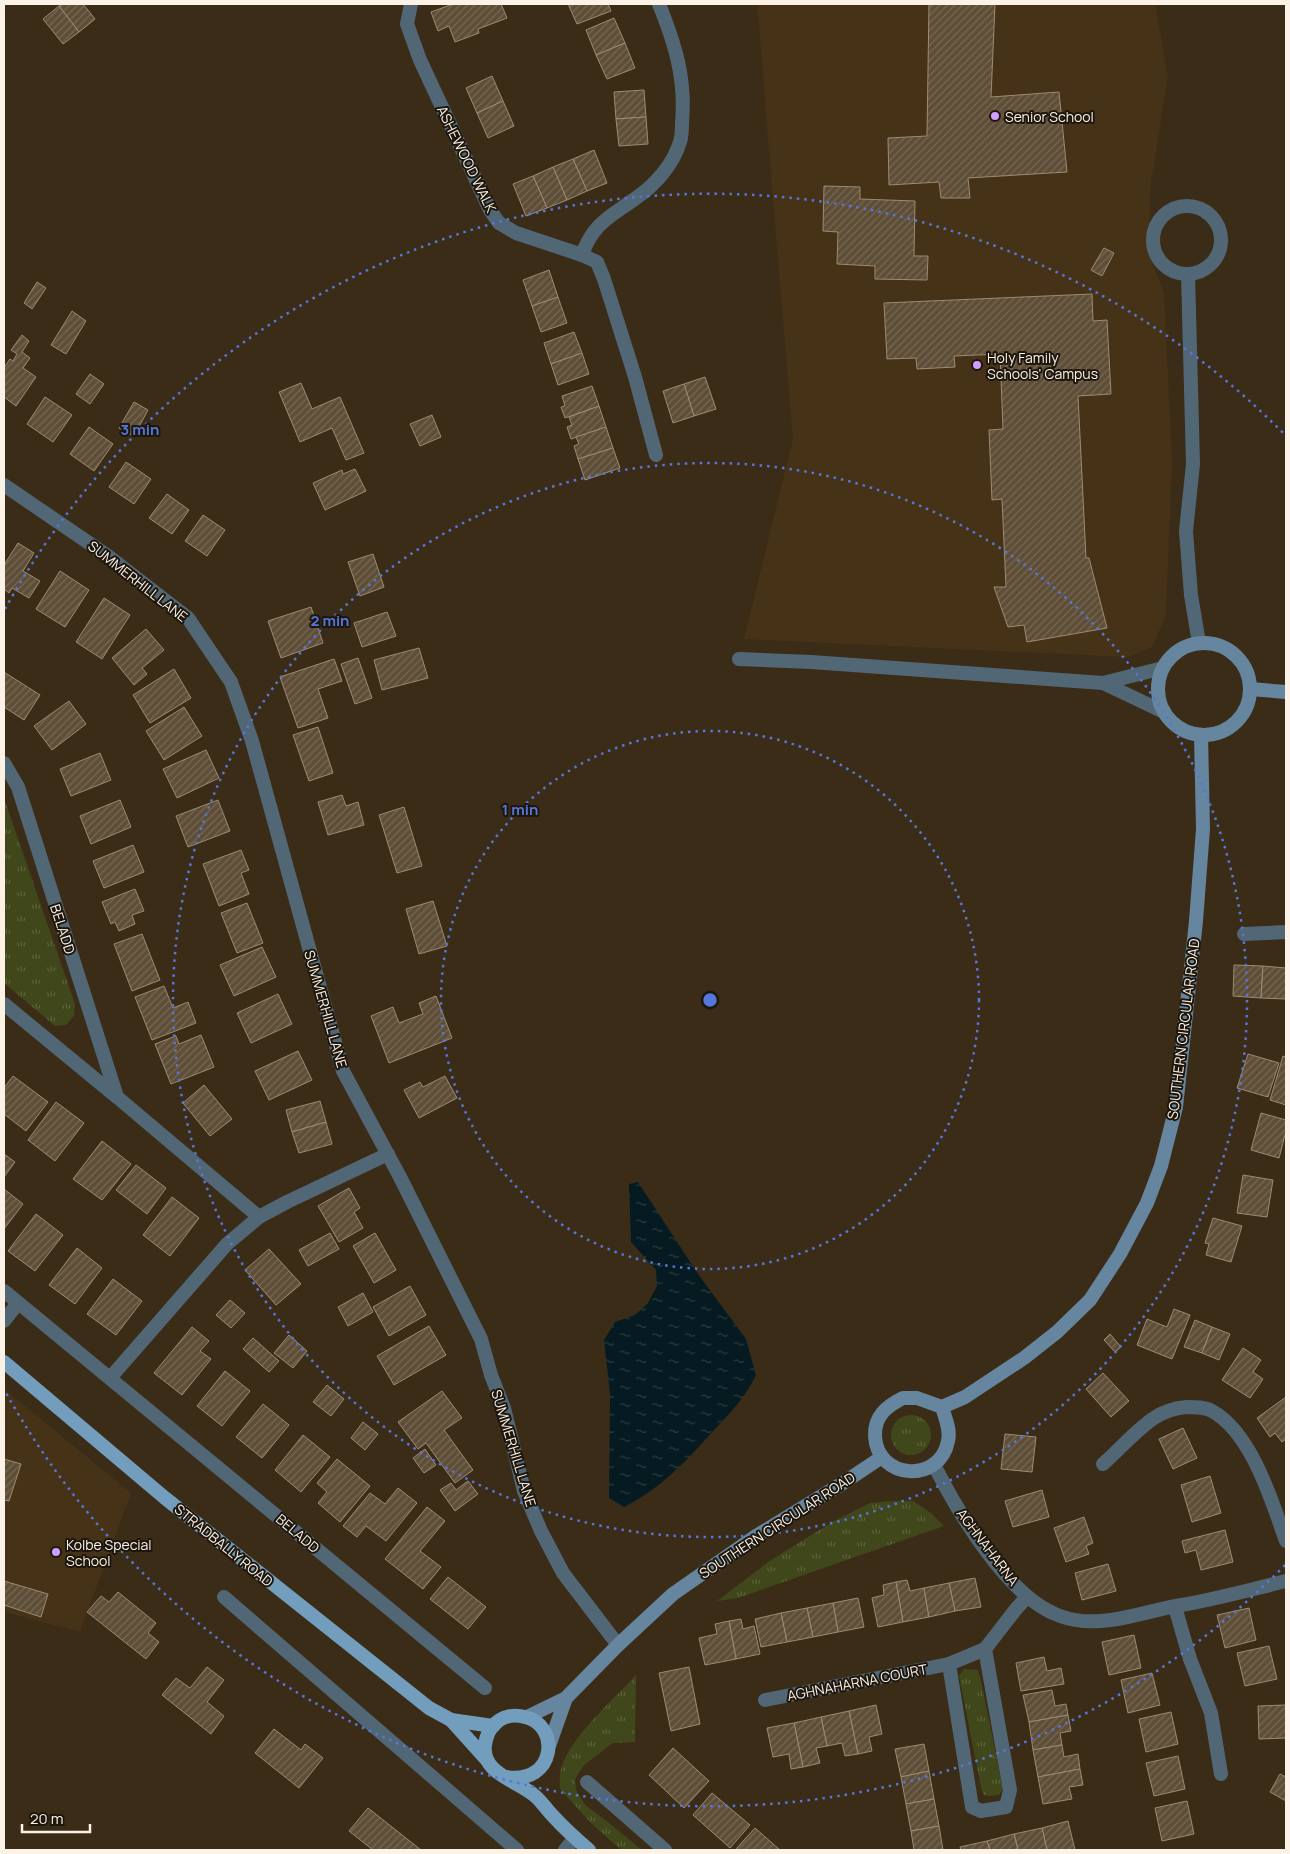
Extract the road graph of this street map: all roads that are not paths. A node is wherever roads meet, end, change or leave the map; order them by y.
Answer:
1 (411, 4) edge
2 (659, 4) edge
3 (582, 255) junction
4 (1188, 274) junction
5 (656, 455) dead end
6 (4, 485) edge
7 (1199, 643) junction
8 (739, 659) dead end
9 (1163, 668) junction
10 (1102, 683) junction
11 (1250, 689) junction
12 (1286, 692) edge
13 (1164, 712) junction
14 (1201, 735) junction
15 (4, 764) edge
16 (1286, 932) edge
17 (1244, 934) dead end
18 (4, 1004) edge
19 (117, 1097) junction
20 (388, 1154) junction
21 (259, 1217) junction
22 (4, 1291) edge
23 (18, 1303) junction
24 (4, 1321) edge
25 (4, 1362) edge
26 (110, 1378) junction
27 (942, 1407) junction
28 (882, 1457) junction
29 (1103, 1464) dead end
30 (934, 1465) junction
31 (1286, 1542) edge
32 (1286, 1581) edge
33 (224, 1597) dead end
34 (1027, 1597) junction
35 (1174, 1607) junction
36 (618, 1645) junction
37 (984, 1649) junction
38 (949, 1664) junction
39 (486, 1688) dead end
40 (566, 1698) junction
41 (765, 1700) dead end
42 (527, 1717) junction
43 (451, 1720) junction
44 (493, 1726) junction
45 (549, 1746) junction
46 (487, 1761) junction
47 (1221, 1774) dead end
48 (530, 1776) junction
49 (506, 1777) junction
50 (587, 1782) dead end
51 (535, 1796) junction
52 (575, 1838) junction
53 (517, 1850) edge
54 (565, 1850) edge
55 (589, 1850) edge
56 (665, 1850) edge

1 - 3 street, ASHEWOOD WALK
2 - 3 street
3 - 5 street, ASHEWOOD WALK
4 - 4 street
4 - 7 street
6 - 20 street, SUMMERHILL LANE
7 - 9 main road
7 - 11 main road
8 - 10 street
9 - 10 street
9 - 13 main road
10 - 13 street
11 - 12 main road
11 - 14 main road
13 - 14 main road
14 - 27 main road, SOUTHERN CIRCULAR ROAD
15 - 19 street, BELADD
16 - 17 street
18 - 19 street
19 - 21 street
20 - 21 street
20 - 36 street, SUMMERHILL LANE
21 - 26 street
22 - 23 street, BELADD
23 - 24 street
23 - 26 street, BELADD
25 - 43 main road, STRADBALLY ROAD
26 - 39 street, BELADD
27 - 28 main road
27 - 30 main road
28 - 30 main road
28 - 36 main road, SOUTHERN CIRCULAR ROAD
29 - 31 street
30 - 34 street, AGHNAHARNA
32 - 35 street, AGHNAHARNA
33 - 53 street
34 - 35 street, AGHNAHARNA
34 - 37 street, AGHNAHARNA COURT
35 - 47 street
36 - 40 main road, SOUTHERN CIRCULAR ROAD
37 - 38 street, AGHNAHARNA COURT
37 - 38 street
38 - 41 street, AGHNAHARNA COURT
40 - 42 main road, SOUTHERN CIRCULAR ROAD
40 - 45 main road, SOUTHERN CIRCULAR ROAD
42 - 44 main road
42 - 45 main road
43 - 44 main road, STRADBALLY ROAD
43 - 46 main road, STRADBALLY ROAD
44 - 46 main road
45 - 48 main road
46 - 49 main road
48 - 49 main road
48 - 51 main road
49 - 51 main road
50 - 56 street
51 - 52 main road
52 - 54 street
52 - 55 main road

